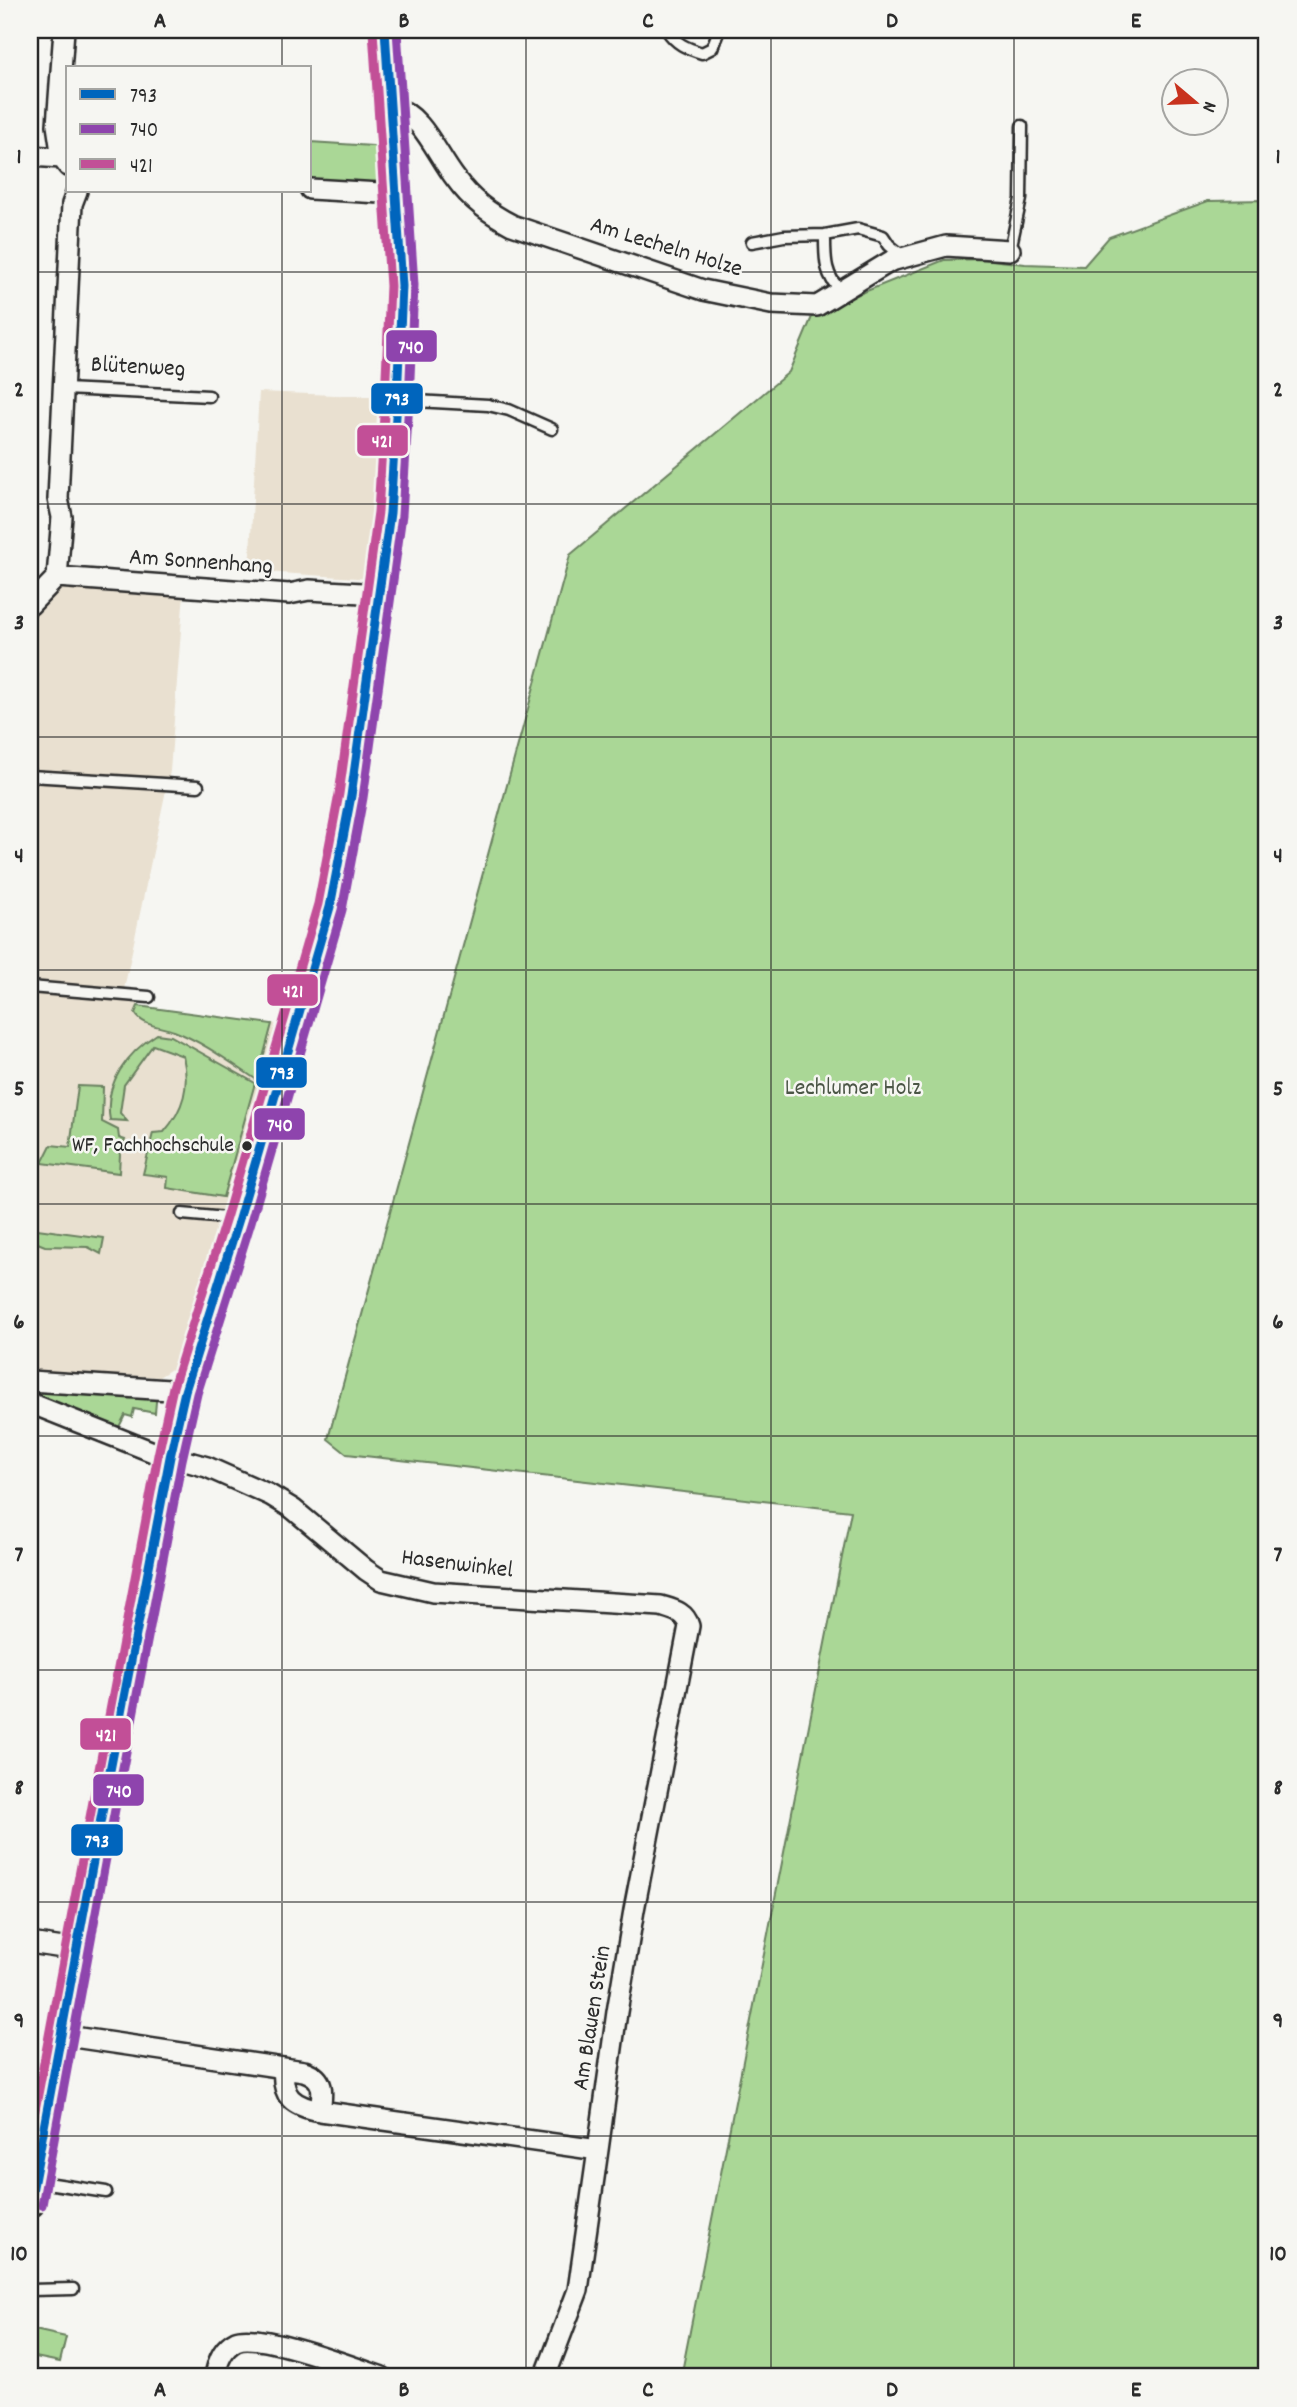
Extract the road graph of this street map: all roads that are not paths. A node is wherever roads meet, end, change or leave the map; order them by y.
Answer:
1 (64, 30) edge
2 (386, 30) edge
3 (667, 30) edge
4 (719, 30) edge
5 (392, 106) junction
6 (1021, 126) dead end
7 (30, 156) edge
8 (65, 162) edge
9 (312, 189) edge
10 (77, 192) edge
11 (398, 194) junction
12 (825, 235) junction
13 (752, 242) dead end
14 (1010, 250) joint
15 (904, 258) junction
16 (842, 291) junction
17 (65, 389) junction
18 (209, 396) dead end
19 (397, 400) junction
20 (551, 429) dead end
21 (57, 577) junction
22 (380, 593) junction
23 (30, 605) edge
24 (30, 776) edge
25 (198, 786) dead end
26 (30, 987) edge
27 (149, 997) dead end
28 (182, 1214) dead end
29 (239, 1219) junction
30 (30, 1381) edge
31 (185, 1391) junction
32 (30, 1403) edge
33 (170, 1457) junction
34 (687, 1619) joint
35 (30, 1943) edge
36 (76, 1950) junction
37 (60, 2035) junction
38 (284, 2068) junction
39 (320, 2111) junction
40 (598, 2150) junction
41 (32, 2192) edge
42 (106, 2192) dead end
43 (73, 2289) dead end
44 (30, 2290) edge
45 (215, 2377) edge
46 (382, 2377) edge
47 (545, 2377) edge

1 - 8 street
2 - 5 main road
3 - 4 lane
5 - 11 main road
5 - 16 street, Am Lecheln Holze
6 - 14 lane
7 - 8 street
9 - 11 street
10 - 17 street, Blütenweg
11 - 19 main road
12 - 13 lane
12 - 15 lane
12 - 16 lane
14 - 15 street, Am Lecheln Holze
15 - 16 street, Am Lecheln Holze
17 - 18 lane, Blütenweg
17 - 21 street, Blütenweg
19 - 20 lane
19 - 22 main road
21 - 22 street, Am Sonnenhang
21 - 23 street
22 - 29 main road
24 - 25 lane
26 - 27 lane
28 - 29 lane
29 - 31 main road
30 - 31 street
31 - 33 main road
32 - 33 street, Hasenwinkel
33 - 34 street, Hasenwinkel
33 - 36 main road
34 - 40 street, Am Blauen Stein
35 - 36 street
36 - 37 main road
37 - 38 street
37 - 41 main road
38 - 39 street
38 - 39 street
39 - 40 street
40 - 47 street, Am Blauen Stein
41 - 42 lane
43 - 44 lane
45 - 46 street

